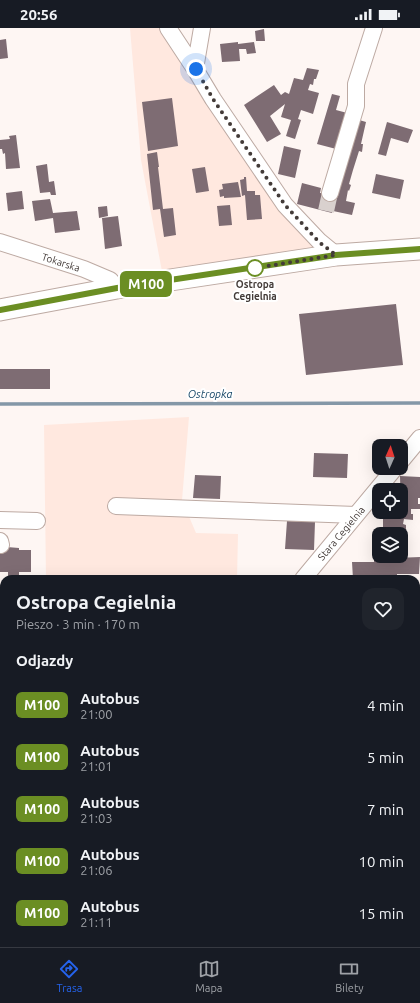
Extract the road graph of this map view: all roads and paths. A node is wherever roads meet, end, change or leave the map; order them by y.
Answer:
1 (168, 28) edge
2 (202, 28) edge
3 (374, 28) edge
4 (196, 69) junction
5 (330, 193) tunnel mouth
6 (0, 242) edge
7 (420, 250) edge
8 (336, 255) junction
9 (117, 288) junction
10 (0, 310) edge
11 (420, 438) edge
12 (408, 453) edge
13 (389, 475) edge
14 (116, 506) dead end
15 (356, 515) junction
16 (0, 520) edge
17 (37, 521) dead end
18 (306, 575) edge

1 - 4 street
2 - 4 street
3 - 5 street
4 - 8 street
6 - 9 street, Tokarska
7 - 8 main road
8 - 9 main road
9 - 10 main road
11 - 12 street
13 - 15 street, Stara Cegielnia
14 - 15 street
15 - 18 street, Stara Cegielnia
16 - 17 street

